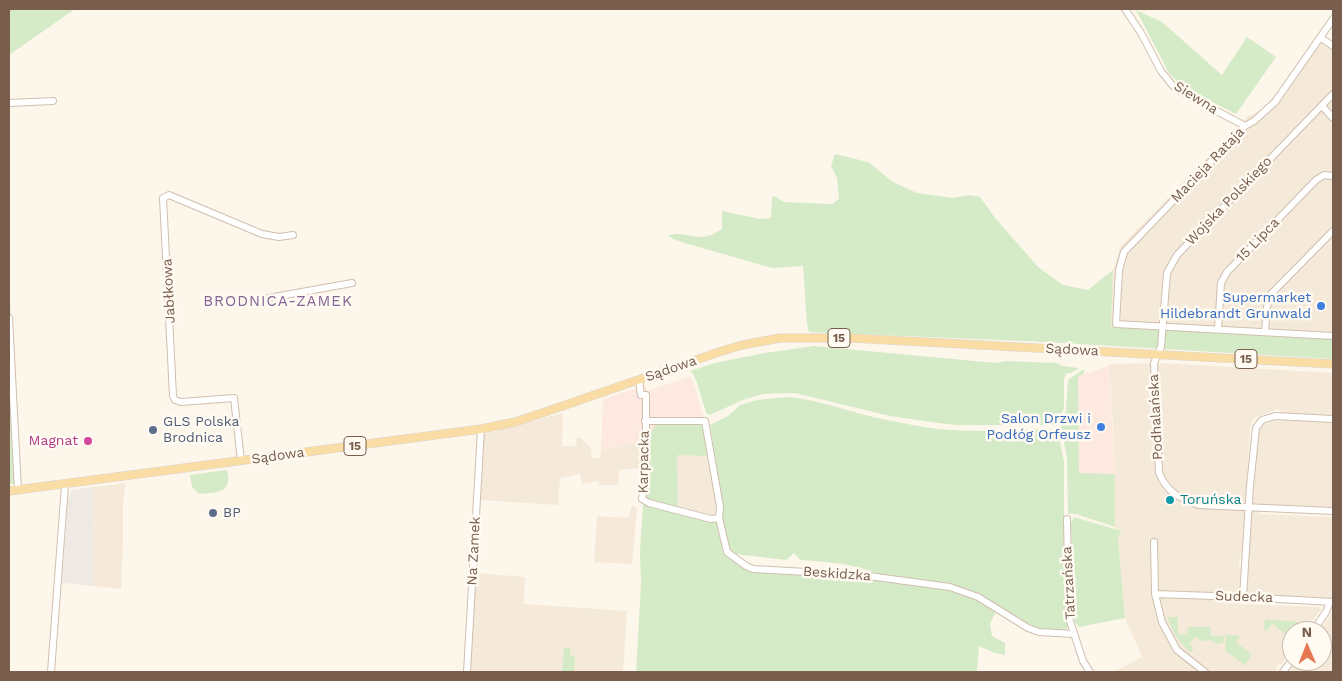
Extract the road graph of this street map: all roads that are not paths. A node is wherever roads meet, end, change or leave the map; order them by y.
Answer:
1 (1125, 9) edge
2 (1333, 19) edge
3 (1321, 38) junction
4 (1333, 46) edge
5 (1333, 94) edge
6 (53, 101) dead end
7 (9, 103) edge
8 (1322, 106) junction
9 (1333, 118) edge
10 (1245, 126) junction
11 (1333, 176) edge
12 (1333, 231) edge
13 (293, 235) dead end
14 (352, 283) dead end
15 (246, 302) dead end
16 (9, 318) edge
17 (1162, 327) junction
18 (1218, 329) junction
19 (1266, 332) junction
20 (1333, 336) edge
21 (1158, 354) junction
22 (1333, 364) edge
23 (639, 380) junction
24 (1333, 419) edge
25 (645, 421) junction
26 (481, 429) junction
27 (241, 461) junction
28 (65, 485) junction
29 (18, 490) junction
30 (9, 491) edge
31 (1248, 507) junction
32 (1333, 511) edge
33 (719, 518) junction
34 (1067, 519) dead end
35 (1154, 542) dead end
36 (1155, 594) junction
37 (1243, 597) junction
38 (1332, 602) edge
39 (1319, 621) edge
40 (1074, 634) junction
41 (51, 672) edge
42 (467, 672) edge
43 (1090, 672) edge
44 (1205, 672) edge

1 - 10 street, Siewna
2 - 3 street, Macieja Rataja
3 - 4 street
3 - 10 street, Macieja Rataja
5 - 8 street, Wojska Polskiego
6 - 7 street
8 - 9 street
8 - 17 street, Wojska Polskiego
10 - 17 street, Macieja Rataja
11 - 18 street, 15 Lipca
12 - 19 street
13 - 27 street, Jabłkowa
14 - 15 street
16 - 29 street
17 - 18 street
17 - 21 street, Wojska Polskiego
18 - 19 street
19 - 20 street
21 - 22 main road, Sądowa / 15
21 - 23 main road, Sądowa / 15
21 - 31 street, Podhalańska
23 - 25 street, Karpacka
23 - 26 main road, Sądowa / 15
24 - 31 street
25 - 33 street, Beskidzka
25 - 33 street, Karpacka
26 - 27 main road, Sądowa / 15
26 - 42 street, Na Zamek
27 - 28 main road, Sądowa / 15
28 - 29 main road, Sądowa / 15
28 - 41 street
29 - 30 main road, 15
31 - 32 street, Podhalańska
31 - 37 street
33 - 40 street, Beskidzka
34 - 40 street, Tatrzańska
35 - 36 street
36 - 37 street, Sudecka
36 - 44 street
37 - 38 street, Sudecka
38 - 39 street
40 - 43 street, Tatrzańska

